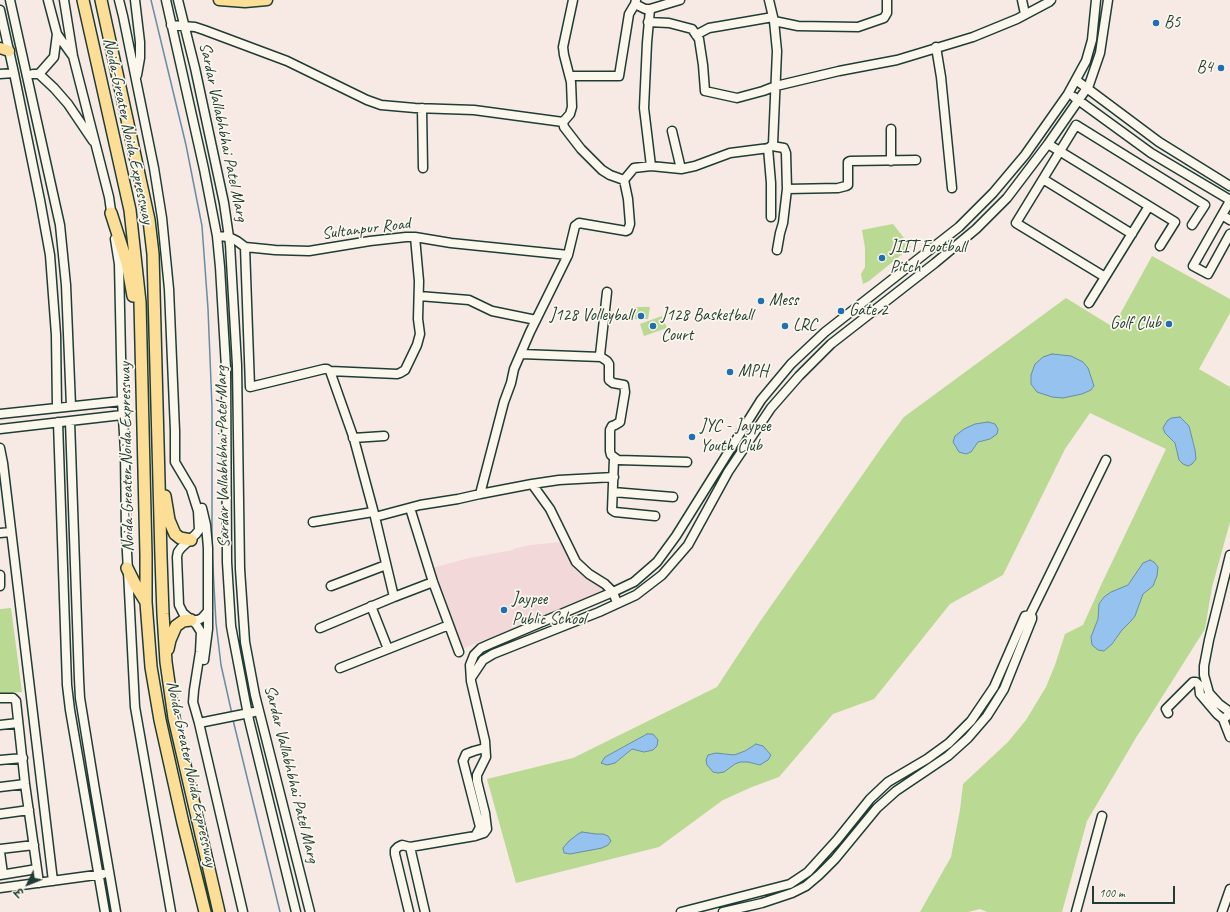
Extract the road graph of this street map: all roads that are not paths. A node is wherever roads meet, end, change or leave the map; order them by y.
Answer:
1 (10, 0) edge
2 (48, 0) edge
3 (64, 0) edge
4 (83, 0) edge
5 (101, 0) edge
6 (119, 0) edge
7 (135, 0) edge
8 (166, 0) edge
9 (178, 0) edge
10 (219, 0) edge
11 (267, 0) edge
12 (573, 0) edge
13 (680, 0) edge
14 (769, 0) edge
15 (887, 0) edge
16 (1022, 0) edge
17 (1051, 0) edge
18 (1096, 0) edge
19 (1108, 0) edge
20 (635, 2) edge
21 (650, 9) junction
22 (0, 10) edge
23 (1025, 14) junction
24 (774, 19) junction
25 (648, 22) junction
26 (171, 25) junction
27 (185, 26) junction
28 (57, 34) junction
29 (696, 35) junction
30 (936, 48) junction
31 (4, 49) edge
32 (73, 56) junction
33 (14, 73) junction
34 (0, 74) edge
35 (38, 74) junction
36 (27, 75) junction
37 (570, 76) junction
38 (136, 80) junction
39 (1076, 80) junction
40 (776, 86) junction
41 (1086, 89) junction
42 (1069, 92) junction
43 (1078, 100) junction
44 (422, 108) junction
45 (562, 122) junction
46 (891, 129) dead end
47 (672, 131) dead end
48 (1048, 144) junction
49 (97, 147) junction
50 (770, 147) junction
51 (1060, 152) junction
52 (916, 160) dead end
53 (891, 161) junction
54 (651, 166) junction
55 (423, 168) dead end
56 (681, 169) junction
57 (1043, 179) junction
58 (624, 180) junction
59 (1230, 186) edge
60 (952, 188) dead end
61 (787, 189) junction
62 (1230, 200) edge
63 (1148, 206) junction
64 (111, 213) junction
65 (1222, 216) junction
66 (771, 217) dead end
67 (1230, 220) edge
68 (1192, 225) dead end
69 (1132, 234) junction
70 (1230, 234) edge
71 (217, 236) junction
72 (229, 237) junction
73 (415, 237) junction
74 (1160, 246) dead end
75 (245, 247) junction
76 (777, 250) dead end
77 (568, 255) junction
78 (919, 259) junction
79 (928, 268) junction
80 (1105, 277) junction
81 (607, 292) dead end
82 (419, 296) junction
83 (1089, 303) dead end
84 (536, 320) junction
85 (141, 340) junction
86 (521, 354) junction
87 (601, 357) junction
88 (330, 371) junction
89 (122, 401) junction
90 (71, 406) junction
91 (57, 407) junction
92 (0, 414) edge
93 (122, 415) junction
94 (70, 421) junction
95 (58, 422) junction
96 (0, 429) edge
97 (175, 431) junction
98 (384, 436) dead end
99 (353, 438) junction
100 (0, 448) edge
101 (614, 458) junction
102 (158, 460) junction
103 (1106, 460) dead end
104 (687, 462) dead end
105 (1, 463) edge
106 (614, 477) junction
107 (532, 484) junction
108 (613, 492) junction
109 (480, 494) junction
110 (673, 497) dead end
111 (410, 508) junction
112 (374, 515) junction
113 (688, 515) junction
114 (655, 516) dead end
115 (0, 520) edge
116 (10, 520) junction
117 (313, 522) dead end
118 (700, 523) junction
119 (11, 532) junction
120 (0, 533) edge
121 (191, 540) junction
122 (208, 548) junction
123 (1230, 555) edge
124 (386, 565) junction
125 (127, 568) junction
126 (0, 575) edge
127 (433, 582) junction
128 (0, 586) edge
129 (331, 586) dead end
130 (613, 592) junction
131 (394, 597) junction
132 (146, 602) junction
133 (617, 604) junction
134 (372, 606) junction
135 (208, 611) junction
136 (1030, 615) junction
137 (191, 620) junction
138 (449, 625) junction
139 (320, 628) dead end
140 (388, 649) junction
141 (459, 652) dead end
142 (166, 662) junction
143 (340, 668) dead end
144 (471, 678) junction
145 (0, 698) edge
146 (193, 702) junction
147 (259, 711) junction
148 (1168, 713) dead end
149 (241, 715) junction
150 (1227, 717) edge
151 (18, 723) junction
152 (199, 723) junction
153 (0, 725) edge
154 (1230, 737) edge
155 (485, 748) junction
156 (23, 758) junction
157 (0, 760) edge
158 (25, 784) junction
159 (0, 787) edge
160 (29, 810) junction
161 (0, 814) edge
162 (1102, 816) dead end
163 (475, 836) junction
164 (34, 844) junction
165 (410, 847) junction
166 (0, 849) edge
167 (0, 852) edge
168 (37, 869) junction
169 (109, 873) junction
170 (1, 875) edge
171 (99, 875) junction
172 (52, 881) junction
173 (39, 883) junction
174 (0, 888) edge
175 (1230, 889) edge
176 (732, 899) junction
177 (735, 909) junction
178 (105, 912) edge
179 (116, 912) edge
180 (171, 912) edge
181 (205, 912) edge
182 (219, 912) edge
183 (242, 912) edge
184 (296, 912) edge
185 (310, 912) edge
186 (409, 912) edge
187 (425, 912) edge
188 (681, 912) edge
189 (723, 912) edge
190 (1076, 912) edge
191 (1222, 912) edge

1 - 36 street
2 - 28 street
3 - 32 street
4 - 85 highway, Noida-Greater Noida Expressway
5 - 102 highway, Noida-Greater Noida Expressway
6 - 38 street
7 - 38 street
8 - 26 street, Sardar Vallabhbhai Patel Marg
9 - 27 street, Sardar Vallabhbhai Patel Marg
10 - 11 main road
12 - 37 street
13 - 21 street
14 - 24 street
15 - 24 street
16 - 23 street
17 - 23 street
18 - 39 street
19 - 41 street
20 - 21 street
20 - 37 street
21 - 25 street
22 - 31 street
23 - 30 street
24 - 29 street
24 - 40 street
25 - 29 street
25 - 54 street
26 - 27 street
26 - 71 street, Sardar Vallabhbhai Patel Marg
27 - 44 street
27 - 72 street, Sardar Vallabhbhai Patel Marg
28 - 32 street
28 - 35 street
29 - 40 street
30 - 40 street
30 - 60 street
31 - 33 street
32 - 49 street
33 - 34 street
33 - 91 street
35 - 36 street
35 - 49 street
36 - 90 street
37 - 45 street
38 - 97 street
39 - 41 street
39 - 42 street
40 - 50 street
41 - 43 street
41 - 59 street
42 - 43 street
42 - 78 street
43 - 48 street
43 - 62 street
44 - 45 street
44 - 55 street
45 - 58 street
46 - 53 street
47 - 56 street
48 - 51 street
48 - 79 street
49 - 64 street
50 - 56 street
50 - 61 street
50 - 66 street
51 - 57 street
51 - 63 street
51 - 68 street
52 - 53 street
53 - 61 street
54 - 56 street
54 - 58 street
57 - 69 street
57 - 80 street
58 - 77 street
61 - 76 street
62 - 65 street
63 - 69 street
63 - 74 street
64 - 85 highway
64 - 89 street
65 - 67 street
65 - 70 street
69 - 80 street
71 - 72 street, Sultanpur Road
71 - 149 street, Sardar Vallabhbhai Patel Marg
72 - 75 street, Sultanpur Road
72 - 147 street, Sardar Vallabhbhai Patel Marg
73 - 75 street, Sultanpur Road
73 - 77 street, Sultanpur Road
73 - 82 street
75 - 88 street
77 - 84 street
78 - 79 street
78 - 113 street
79 - 118 street
80 - 83 street
81 - 87 street
82 - 84 street
82 - 88 street
84 - 86 street
85 - 132 highway, Noida-Greater Noida Expressway
86 - 87 street
86 - 109 street
87 - 101 street
88 - 99 street
89 - 90 street
89 - 93 street
90 - 91 street
91 - 92 street
93 - 94 street
93 - 125 street
94 - 95 street
94 - 169 street
95 - 96 street
95 - 171 street
97 - 121 street
97 - 122 street
98 - 99 street
99 - 112 street
100 - 105 street
101 - 104 street
101 - 106 street
102 - 121 highway
102 - 142 highway, Noida-Greater Noida Expressway
103 - 136 street
105 - 116 street
106 - 107 street
106 - 108 street
107 - 109 street
107 - 130 street
108 - 110 street
108 - 114 street
109 - 111 street
111 - 112 street
111 - 127 street
112 - 117 street
112 - 124 street
113 - 118 street
113 - 130 street
115 - 116 street
116 - 119 street
118 - 133 street
119 - 120 street
119 - 172 street
121 - 122 street
121 - 137 street
122 - 135 street
123 - 150 street
124 - 129 street
124 - 131 street
125 - 132 highway
125 - 180 street
126 - 128 street
127 - 131 street
127 - 138 street
130 - 133 street
130 - 144 street
131 - 134 street
132 - 181 highway, Noida-Greater Noida Expressway
133 - 144 street
134 - 139 street
134 - 140 street
135 - 137 street
135 - 146 street
136 - 176 street
136 - 177 street
137 - 142 highway
137 - 146 street
138 - 140 street
138 - 141 street
140 - 143 street
142 - 182 highway, Noida-Greater Noida Expressway
144 - 155 street
145 - 151 street
146 - 152 street
147 - 149 street
147 - 185 street, Sardar Vallabhbhai Patel Marg
148 - 150 street
149 - 152 street
149 - 184 street, Sardar Vallabhbhai Patel Marg
150 - 154 street
151 - 153 street
151 - 156 street
152 - 183 street
155 - 163 street
155 - 163 street
156 - 157 street
156 - 158 street
158 - 159 street
158 - 160 street
160 - 161 street
160 - 164 street
162 - 190 street
163 - 165 street
164 - 166 street
164 - 168 street
165 - 186 street
165 - 187 street
167 - 170 street
168 - 170 street
168 - 173 street
169 - 171 street
169 - 179 street
171 - 172 street
171 - 178 street
172 - 173 street
173 - 174 street
175 - 191 street
176 - 177 street
176 - 188 street
177 - 189 street

